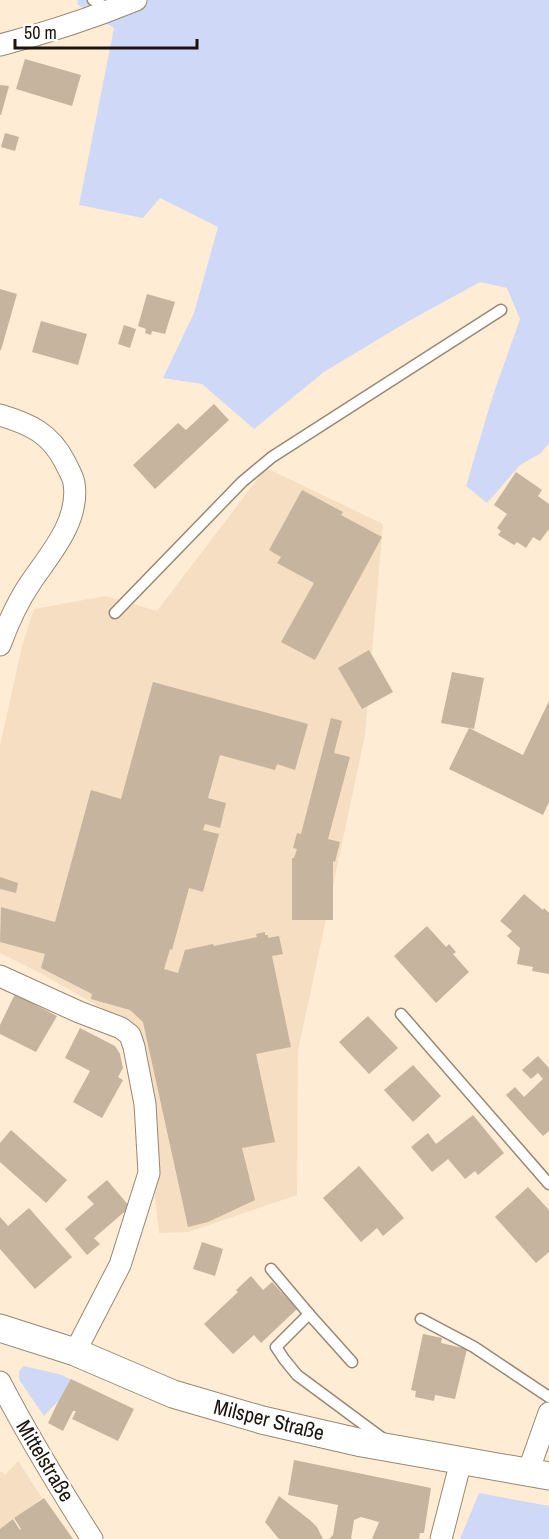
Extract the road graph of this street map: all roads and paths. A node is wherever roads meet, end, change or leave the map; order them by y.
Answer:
1 (136, 0) edge
2 (102, 5) edge
3 (0, 45) edge
4 (501, 310) dead end
5 (0, 415) edge
6 (6, 612) edge
7 (116, 613) dead end
8 (0, 645) edge
9 (0, 976) edge
10 (401, 1014) dead end
11 (549, 1184) edge
12 (271, 1269) dead end
13 (309, 1314) junction
14 (421, 1319) dead end
15 (0, 1328) edge
16 (75, 1352) junction
17 (352, 1362) dead end
18 (0, 1382) edge
19 (549, 1397) edge
20 (549, 1413) edge
21 (397, 1449) junction
22 (461, 1461) junction
23 (538, 1474) edge
24 (92, 1539) edge
25 (441, 1539) edge

1 - 2 street
2 - 3 street
4 - 7 lane
5 - 6 street
6 - 8 street
9 - 16 street
10 - 11 lane
12 - 13 lane
13 - 17 lane
13 - 21 lane
14 - 19 lane
15 - 16 street, Milsper Straße
16 - 21 street, Milsper Straße
18 - 24 street, Mittelstraße
20 - 23 street
21 - 22 street, Milsper Straße
22 - 23 street, Milsper Straße
22 - 25 street

